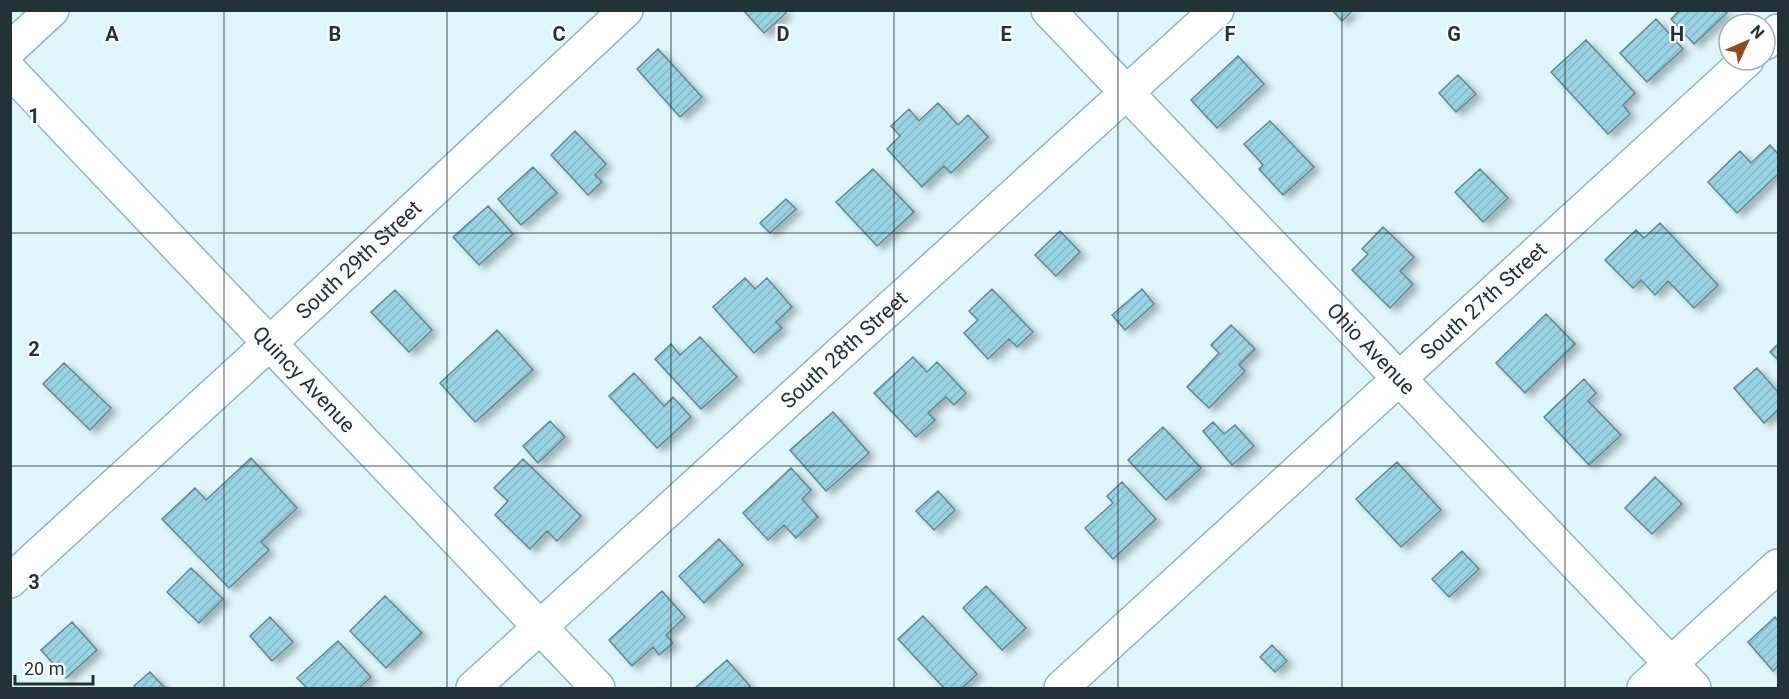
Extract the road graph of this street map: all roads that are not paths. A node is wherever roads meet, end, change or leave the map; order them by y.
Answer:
1 (52, 10) edge
2 (626, 10) edge
3 (1048, 10) edge
4 (1217, 10) edge
5 (10, 49) edge
6 (10, 71) edge
7 (1734, 72) edge
8 (1127, 93) junction
9 (270, 343) junction
10 (1399, 378) junction
11 (1779, 566) edge
12 (10, 581) edge
13 (539, 628) junction
14 (1670, 664) junction
15 (473, 688) edge
16 (598, 688) edge
17 (1061, 688) edge
18 (1644, 688) edge
19 (1694, 688) edge

1 - 5 street
2 - 9 street, South 29th Street
3 - 8 street, Ohio Avenue
4 - 8 street, South 28th Street
6 - 9 street, Quincy Avenue
7 - 10 street, South 27th Street
8 - 10 street, Ohio Avenue
8 - 13 street, South 28th Street
9 - 12 street, South 29th Street
9 - 13 street, Quincy Avenue
10 - 14 street, Ohio Avenue
10 - 17 street, South 27th Street
11 - 14 street
13 - 15 street, South 28th Street
13 - 16 street, Quincy Avenue
14 - 18 street
14 - 19 street, Ohio Avenue

